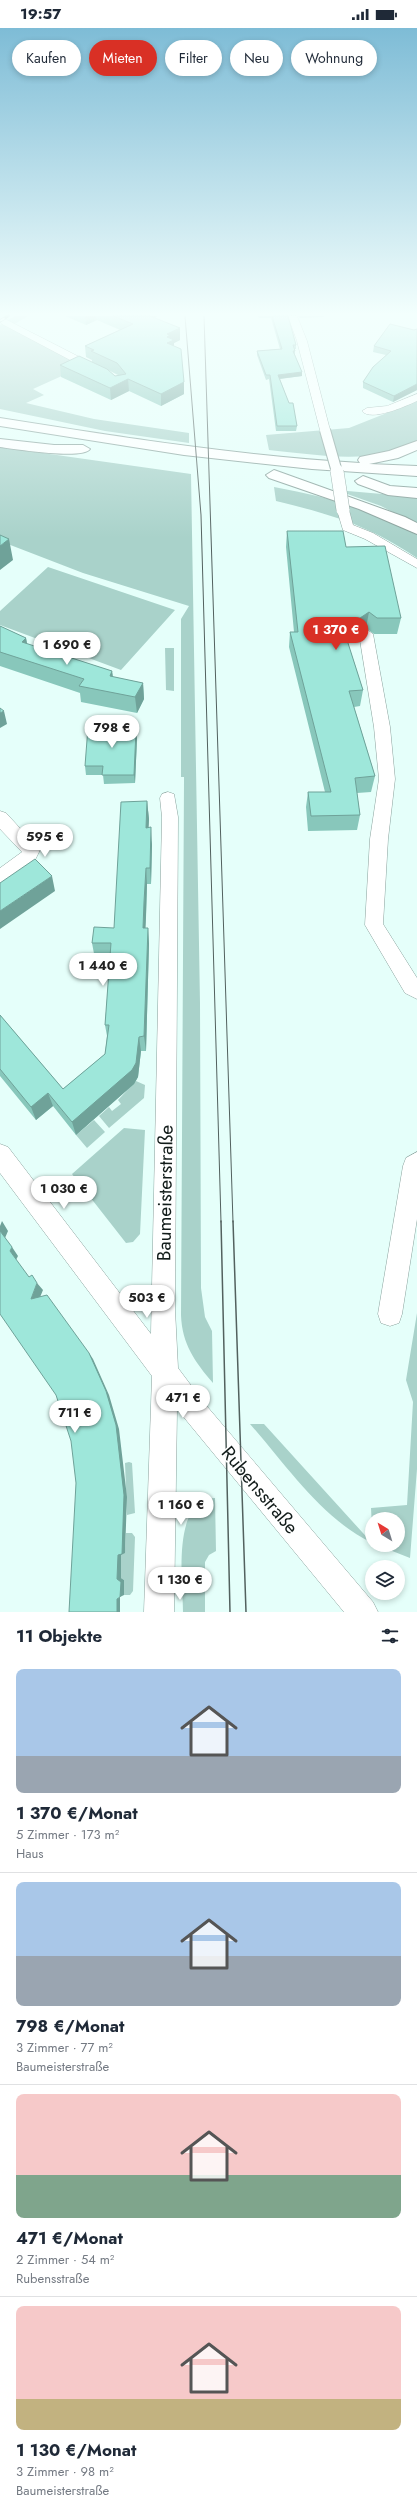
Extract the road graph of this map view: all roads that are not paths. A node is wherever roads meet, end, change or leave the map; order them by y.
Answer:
1 (315, 390) edge
2 (417, 396) edge
3 (367, 411) dead end
4 (0, 413) edge
5 (0, 422) edge
6 (50, 431) junction
7 (0, 435) edge
8 (0, 443) edge
9 (417, 445) edge
10 (84, 449) junction
11 (312, 465) junction
12 (417, 467) edge
13 (392, 470) junction
14 (417, 471) edge
15 (274, 475) junction
16 (363, 481) junction
17 (417, 484) edge
18 (417, 493) edge
19 (417, 530) edge
20 (417, 564) edge
21 (366, 634) dead end
22 (168, 798) dead end
23 (0, 818) edge
24 (0, 877) edge
25 (417, 990) edge
26 (0, 1155) edge
27 (417, 1163) edge
28 (390, 1314) dead end
29 (165, 1374) junction
30 (159, 1612) edge
31 (363, 1612) edge

1 - 20 street, bridge
2 - 3 street
4 - 6 highway
5 - 6 highway
6 - 11 highway
7 - 10 highway
8 - 10 highway
9 - 11 highway
10 - 15 highway
11 - 13 highway
12 - 13 highway
13 - 14 highway
15 - 16 highway
15 - 19 highway
16 - 17 highway
16 - 18 highway
21 - 25 street
22 - 29 street, Baumeisterstraße
23 - 24 street
26 - 29 street, Rubensstraße
27 - 28 street
29 - 30 street, Baumeisterstraße
29 - 31 street, Rubensstraße

